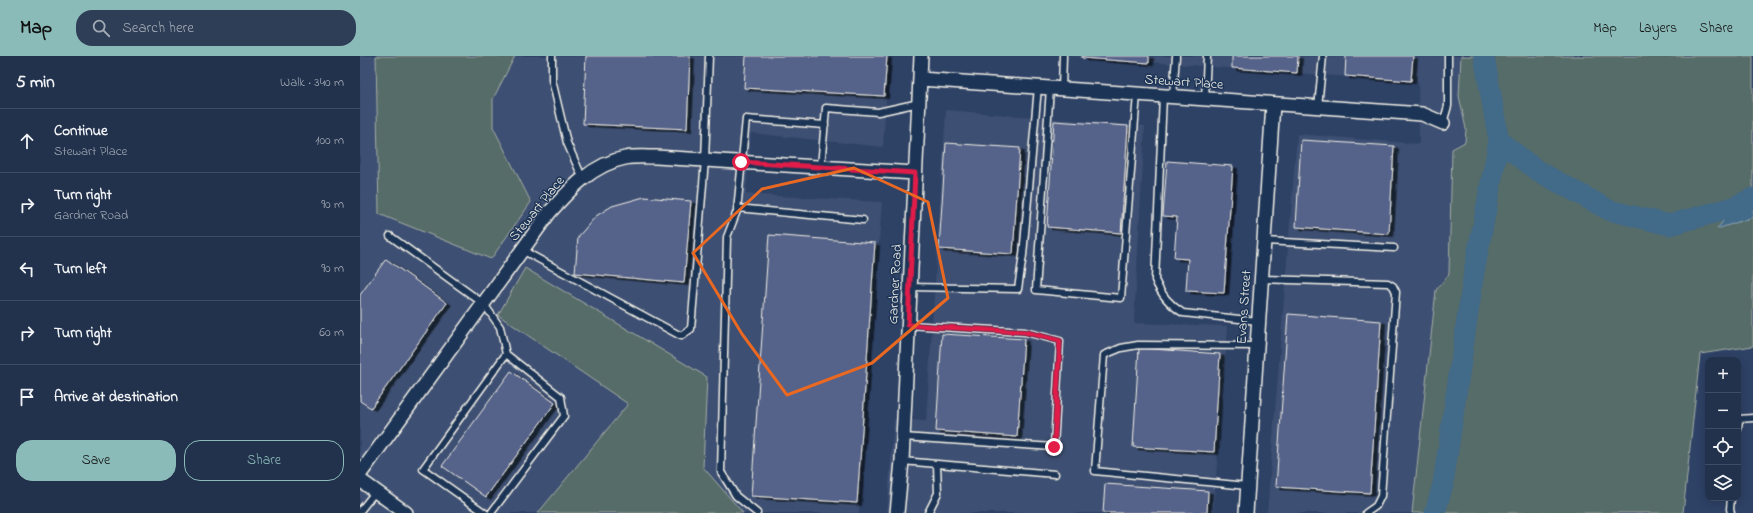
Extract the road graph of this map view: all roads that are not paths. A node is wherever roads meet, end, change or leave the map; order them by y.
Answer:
1 (552, 56) edge
2 (710, 56) edge
3 (921, 56) edge
4 (1063, 56) edge
5 (1207, 56) edge
6 (1323, 56) edge
7 (1448, 56) edge
8 (1176, 58) edge
9 (920, 79) junction
10 (1050, 88) junction
11 (1137, 94) junction
12 (1168, 96) junction
13 (1205, 99) junction
14 (919, 103) junction
15 (1273, 104) junction
16 (1318, 107) junction
17 (1443, 123) joint
18 (825, 125) junction
19 (705, 160) junction
20 (741, 162) junction
21 (821, 167) junction
22 (915, 173) junction
23 (582, 179) junction
24 (737, 208) junction
25 (863, 220) dead end
26 (390, 236) dead end
27 (1264, 241) junction
28 (1394, 248) dead end
29 (522, 250) junction
30 (1261, 279) junction
31 (910, 287) junction
32 (484, 304) junction
33 (1258, 322) junction
34 (908, 325) junction
35 (1256, 346) junction
36 (506, 354) junction
37 (1753, 418) edge
38 (1741, 419) edge
39 (903, 437) junction
40 (902, 461) junction
41 (937, 464) junction
42 (360, 474) edge
43 (1055, 474) dead end
44 (360, 480) edge
45 (1247, 486) junction
46 (376, 491) junction
47 (1731, 501) edge
48 (360, 511) edge
49 (406, 513) edge
50 (485, 513) edge
51 (491, 513) edge
52 (757, 513) edge
53 (897, 513) edge
54 (928, 513) edge
55 (1246, 513) edge
56 (1366, 513) edge
57 (1731, 513) edge

1 - 23 lane
2 - 19 lane
3 - 9 street, Gardner Road
4 - 10 lane
5 - 13 lane
6 - 16 lane
7 - 17 lane
8 - 12 lane
9 - 10 street, Stewart Place
9 - 14 street, Gardner Road
10 - 11 street, Stewart Place
10 - 11 lane
10 - 31 lane
11 - 12 street, Stewart Place
12 - 13 street, Stewart Place
12 - 33 lane
13 - 15 street, Stewart Place
14 - 18 lane
14 - 22 street, Gardner Road
15 - 16 street, Stewart Place
15 - 27 street, Evans Street
16 - 17 street, Stewart Place
18 - 20 lane
18 - 21 lane
19 - 20 street, Stewart Place
19 - 23 street, Stewart Place
19 - 29 lane
20 - 21 street, Stewart Place
20 - 24 lane
21 - 22 street, Stewart Place
22 - 31 street, Gardner Road
23 - 29 street, Stewart Place
24 - 25 lane
24 - 52 lane
26 - 32 lane
27 - 28 lane
27 - 30 street, Evans Street
29 - 32 street, Stewart Place
30 - 33 street, Evans Street
30 - 56 lane
31 - 34 street, Gardner Road
32 - 36 lane
32 - 42 street, Stewart Place
33 - 35 street, Evans Street
34 - 39 street, Gardner Road
34 - 39 lane
35 - 45 street, Evans Street
35 - 45 lane
36 - 50 lane
36 - 51 lane
37 - 38 lane
39 - 40 street, Gardner Road
40 - 41 lane
40 - 53 street, Gardner Road
41 - 43 lane
41 - 54 lane
44 - 46 street
45 - 55 street, Evans Street
46 - 48 lane
46 - 49 street
47 - 57 lane

